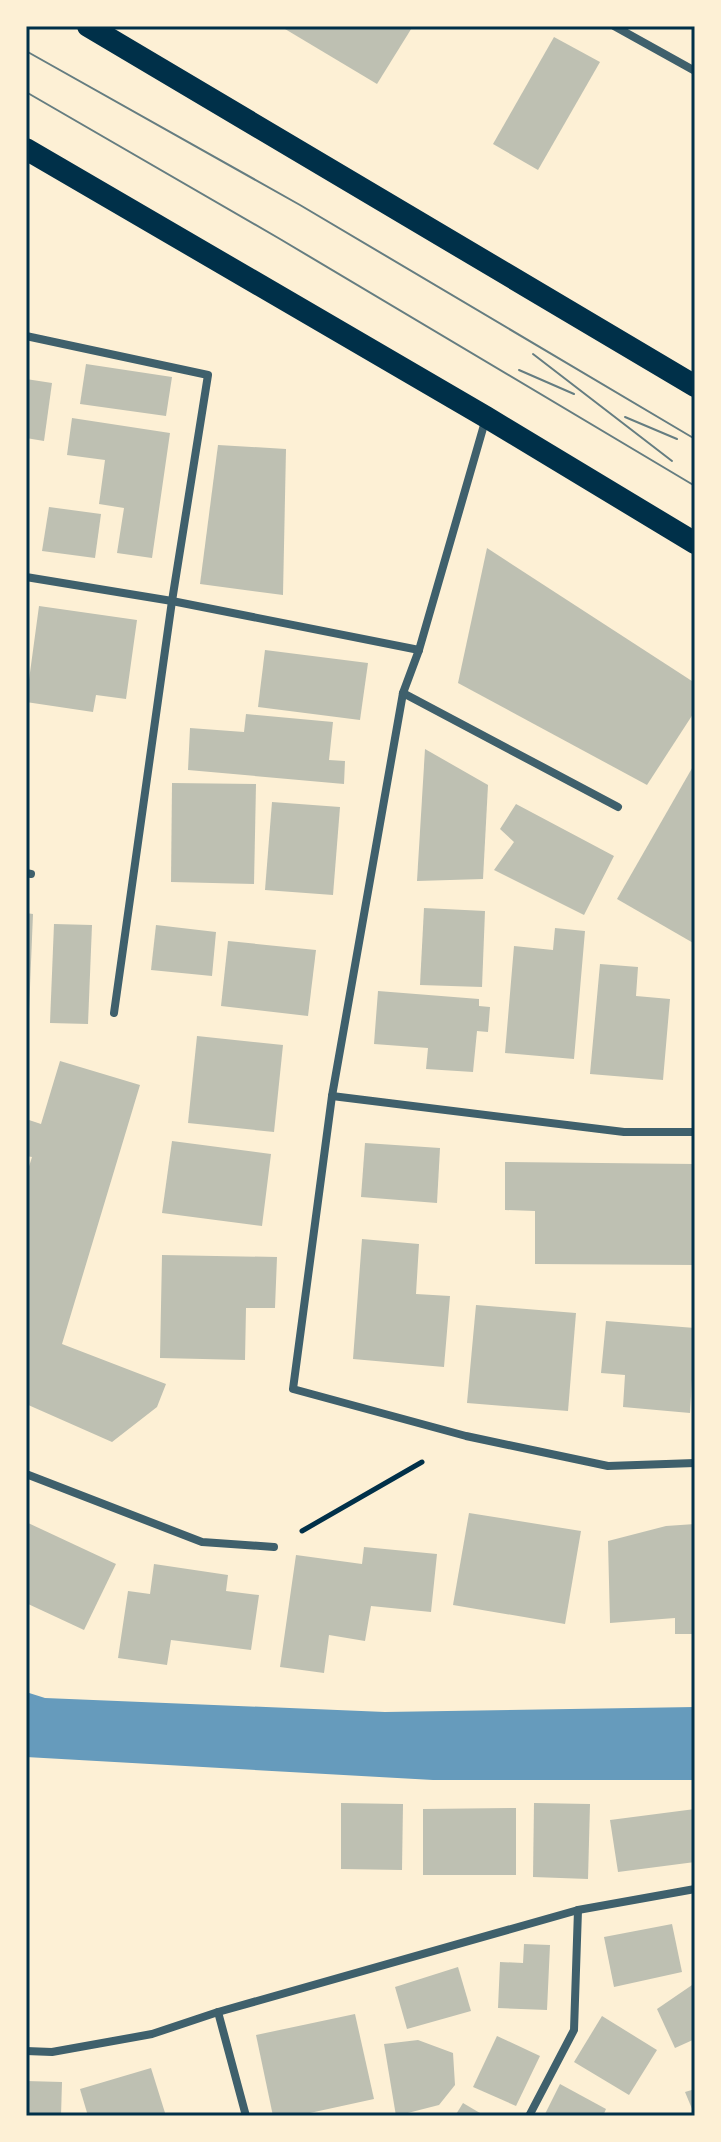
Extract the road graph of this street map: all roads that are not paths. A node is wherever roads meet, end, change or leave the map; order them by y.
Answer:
1 (88, 26) edge
2 (614, 26) edge
3 (695, 71) edge
4 (26, 149) edge
5 (26, 336) edge
6 (695, 386) edge
7 (486, 417) junction
8 (695, 543) edge
9 (26, 577) edge
10 (172, 601) junction
11 (419, 650) junction
12 (403, 693) junction
13 (618, 807) dead end
14 (114, 1013) dead end
15 (332, 1096) junction
16 (695, 1132) edge
17 (695, 1463) edge
18 (26, 1474) edge
19 (274, 1547) road end
20 (695, 1889) edge
21 (578, 1910) junction
22 (218, 2012) junction
23 (26, 2051) edge
24 (246, 2116) edge
25 (529, 2116) edge

1 - 6 highway
2 - 3 street
4 - 7 highway
5 - 10 street
7 - 8 highway
7 - 11 street
9 - 10 street
10 - 11 street
10 - 14 street
11 - 12 street
12 - 13 street
12 - 15 street
15 - 16 street
15 - 17 street
18 - 19 street
20 - 21 street
21 - 22 street
21 - 25 street
22 - 23 street
22 - 24 street

